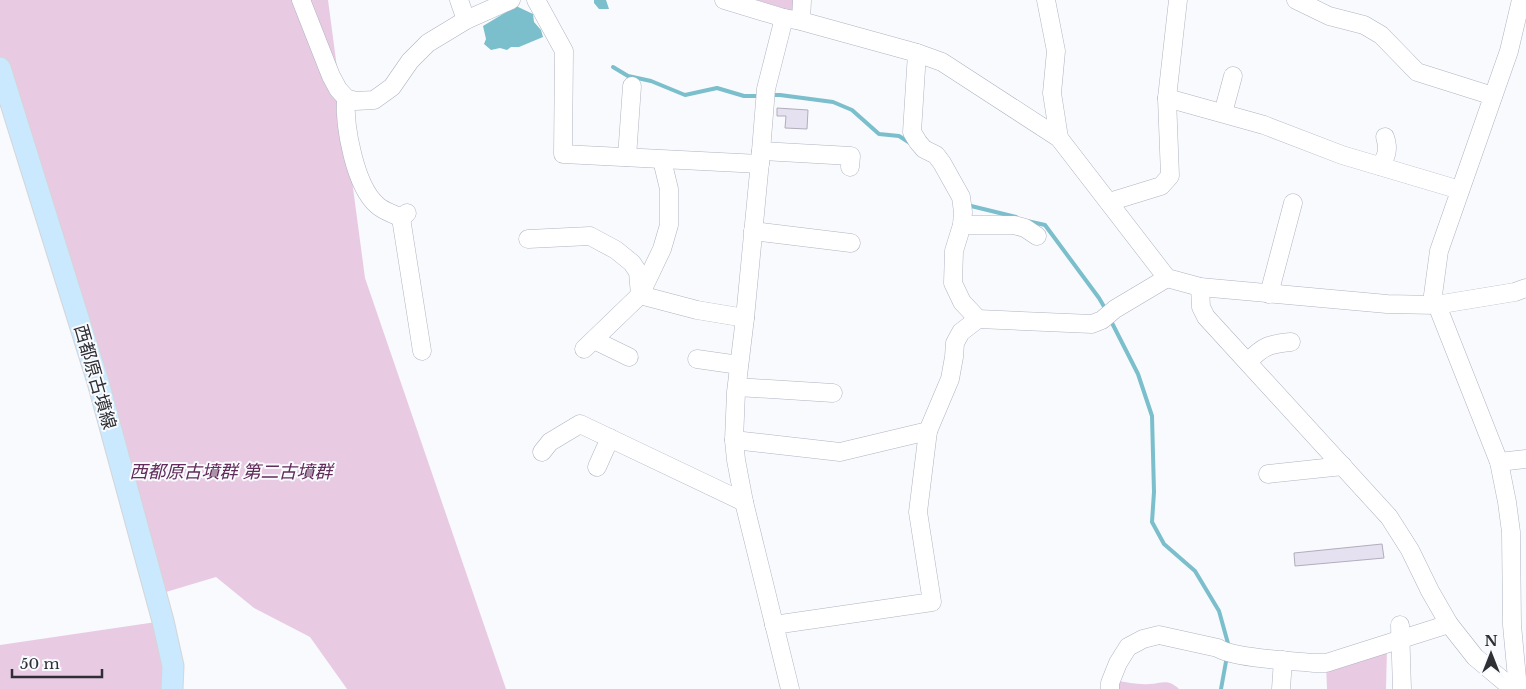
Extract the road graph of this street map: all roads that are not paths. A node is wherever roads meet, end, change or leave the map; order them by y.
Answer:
1 (301, 0) edge
2 (459, 0) edge
3 (511, 0) edge
4 (536, 0) edge
5 (724, 0) edge
6 (802, 0) edge
7 (1046, 0) edge
8 (1178, 0) edge
9 (1296, 0) edge
10 (1522, 0) edge
11 (792, 19) junction
12 (466, 20) junction
13 (917, 53) junction
14 (0, 68) edge
15 (1233, 76) dead end
16 (632, 86) dead end
17 (1493, 96) junction
18 (346, 98) junction
19 (1167, 98) junction
20 (1223, 113) junction
21 (1385, 136) dead end
22 (1059, 138) junction
23 (627, 157) junction
24 (760, 157) junction
25 (662, 160) junction
26 (1380, 166) junction
27 (850, 167) dead end
28 (1460, 190) junction
29 (1109, 202) junction
30 (1293, 203) dead end
31 (962, 211) junction
32 (754, 231) junction
33 (1037, 236) dead end
34 (528, 239) dead end
35 (851, 243) dead end
36 (1167, 278) junction
37 (1200, 287) junction
38 (1526, 288) edge
39 (1269, 294) junction
40 (640, 295) junction
41 (1436, 305) junction
42 (745, 318) junction
43 (978, 319) junction
44 (1291, 342) dead end
45 (422, 351) dead end
46 (629, 357) dead end
47 (697, 359) dead end
48 (1248, 362) junction
49 (739, 366) junction
50 (737, 387) junction
51 (833, 393) dead end
52 (928, 431) junction
53 (610, 438) junction
54 (734, 440) junction
55 (542, 452) dead end
56 (1526, 459) edge
57 (1499, 462) junction
58 (1343, 466) junction
59 (596, 467) dead end
60 (1268, 474) dead end
61 (744, 502) junction
62 (1449, 624) junction
63 (774, 625) junction
64 (1401, 633) junction
65 (1283, 660) junction
66 (172, 689) edge
67 (790, 689) edge
68 (1110, 689) edge
69 (1281, 689) edge
70 (1402, 689) edge
71 (1513, 689) edge
72 (1518, 689) edge

1 - 18 street
2 - 12 street
3 - 12 street
4 - 23 street
5 - 11 street
6 - 11 street
7 - 22 street
8 - 19 street
9 - 17 street
10 - 17 street
11 - 13 street
11 - 24 street
12 - 18 street
13 - 22 street
13 - 31 street
14 - 66 main road, 西都原古墳線
15 - 20 street
16 - 23 street
17 - 28 street
18 - 45 street
19 - 20 street
19 - 29 street
20 - 26 street
21 - 26 street
22 - 29 street
23 - 25 street
24 - 25 street
24 - 27 street
24 - 32 street
25 - 40 street
26 - 28 street
28 - 41 street
29 - 36 street
30 - 39 street
31 - 33 street
31 - 43 street
32 - 35 street
32 - 42 street
34 - 40 street
36 - 37 street
36 - 43 street
37 - 39 street
37 - 48 street
38 - 41 street
39 - 41 street
40 - 42 street
40 - 46 street
41 - 57 street
42 - 49 street
43 - 52 street
44 - 48 street
47 - 49 street
48 - 58 street
49 - 50 street
50 - 51 street
50 - 54 street
52 - 54 street
52 - 63 street
53 - 55 street
53 - 59 street
53 - 61 street
54 - 61 street
56 - 57 street
57 - 72 street
58 - 60 street
58 - 62 street
61 - 63 street
62 - 64 street
62 - 71 street
63 - 67 street
64 - 65 street
64 - 70 street
65 - 68 street
65 - 69 street

